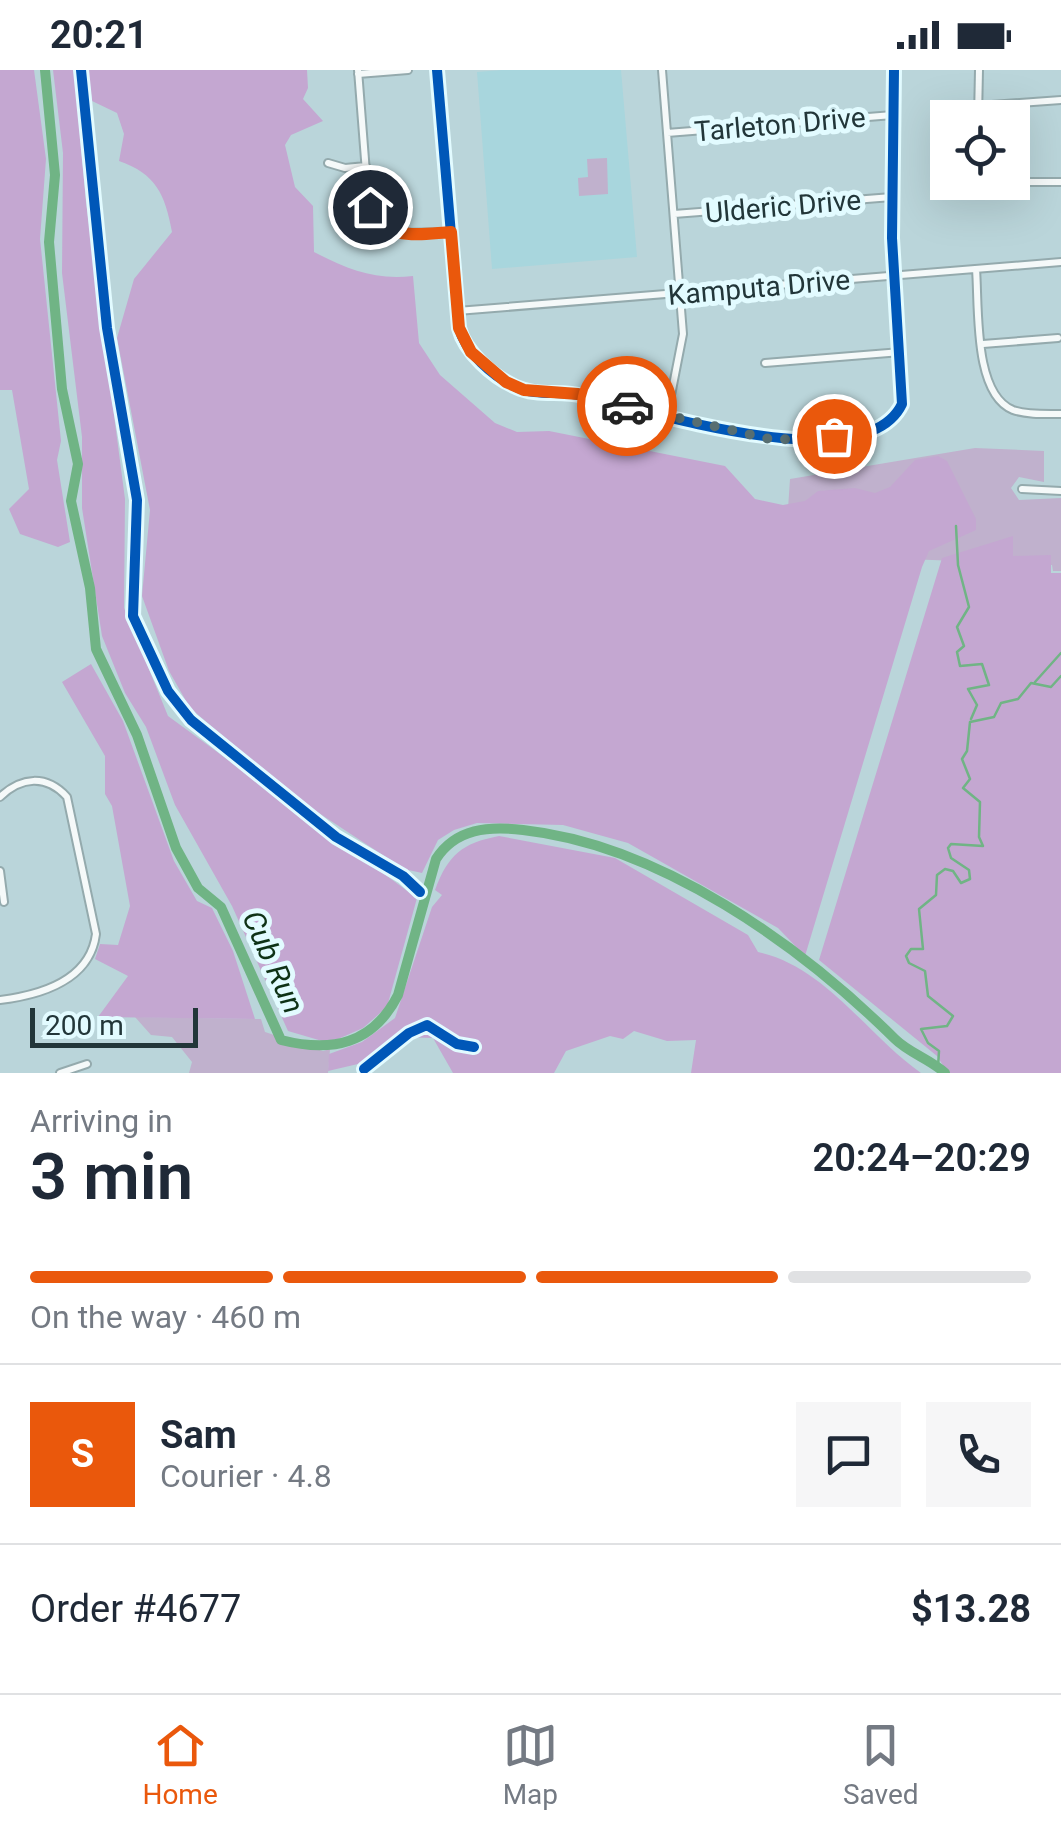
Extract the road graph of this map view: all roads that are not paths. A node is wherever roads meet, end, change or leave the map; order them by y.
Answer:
1 (408, 70) edge
2 (437, 70) edge
3 (662, 70) edge
4 (894, 70) edge
5 (978, 70) edge
6 (358, 72) edge
7 (978, 100) edge
8 (1061, 100) edge
9 (1030, 102) edge
10 (893, 115) junction
11 (667, 133) junction
12 (328, 163) dead end
13 (366, 166) junction
14 (1030, 182) edge
15 (1061, 182) edge
16 (892, 197) junction
17 (674, 214) junction
18 (451, 232) junction
19 (1061, 262) edge
20 (976, 269) junction
21 (895, 276) junction
22 (680, 293) junction
23 (458, 311) junction
24 (1058, 338) dead end
25 (982, 344) junction
26 (901, 352) junction
27 (766, 363) dead end
28 (1061, 414) edge
29 (667, 416) junction
30 (1022, 490) dead end
31 (1061, 491) edge
32 (0, 797) edge
33 (0, 871) edge
34 (4, 902) dead end
35 (0, 1000) edge
36 (87, 1064) dead end
37 (60, 1073) edge

1 - 6 street
2 - 18 street
3 - 11 street
4 - 10 street
5 - 7 street
6 - 13 street
8 - 9 street
10 - 11 street, Tarleton Drive
10 - 16 street
11 - 17 street
12 - 13 street
13 - 18 street
14 - 15 street
16 - 17 street, Ulderic Drive
16 - 21 street
17 - 22 street
18 - 23 street
19 - 20 street, Kamputa Drive
20 - 21 street, Kamputa Drive
20 - 25 street
21 - 22 street, Kamputa Drive
21 - 26 street
22 - 23 street, Kamputa Drive
22 - 29 street
23 - 29 street
24 - 25 street
25 - 28 street
26 - 27 street
26 - 29 street
30 - 31 street
32 - 35 street
33 - 34 street
36 - 37 street

